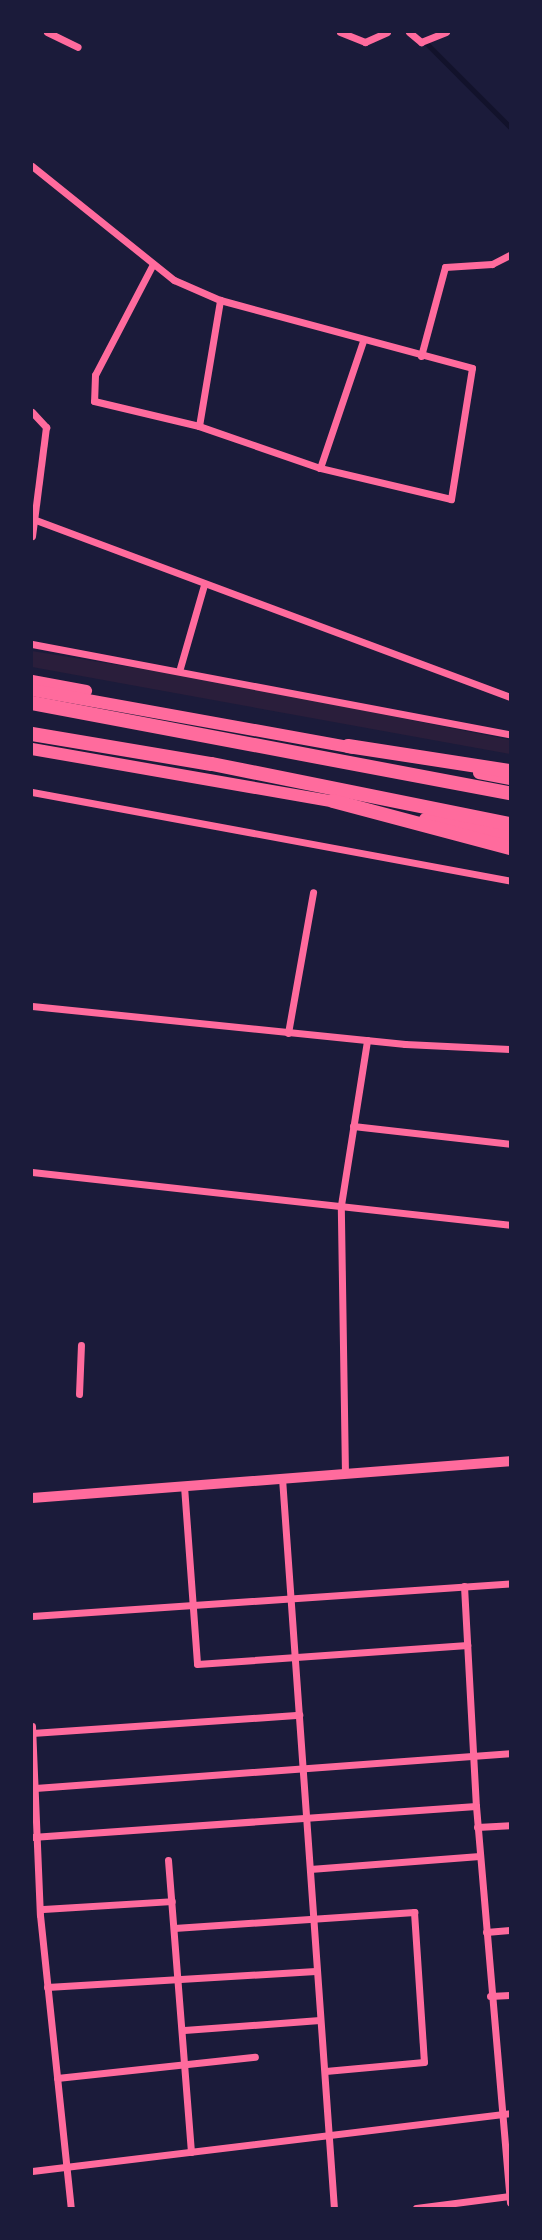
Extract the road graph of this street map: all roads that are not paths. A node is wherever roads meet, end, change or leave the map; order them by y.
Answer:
1 (47, 32) edge
2 (341, 32) edge
3 (387, 32) edge
4 (408, 32) edge
5 (446, 32) edge
6 (78, 47) dead end
7 (32, 166) edge
8 (510, 255) edge
9 (153, 264) junction
10 (220, 300) junction
11 (363, 341) junction
12 (421, 356) junction
13 (32, 412) edge
14 (199, 426) junction
15 (320, 468) junction
16 (33, 519) edge
17 (32, 536) edge
18 (205, 585) junction
19 (32, 644) edge
20 (180, 668) junction
21 (32, 681) edge
22 (32, 690) edge
23 (510, 697) edge
24 (32, 703) edge
25 (220, 723) junction
26 (510, 724) edge
27 (32, 734) edge
28 (509, 734) edge
29 (348, 746) junction
30 (32, 749) edge
31 (32, 757) edge
32 (510, 771) edge
33 (210, 778) junction
34 (510, 779) edge
35 (32, 792) edge
36 (510, 793) edge
37 (333, 801) junction
38 (510, 824) edge
39 (510, 836) edge
40 (510, 848) edge
41 (510, 881) edge
42 (313, 892) dead end
43 (32, 1006) edge
44 (288, 1033) junction
45 (367, 1040) junction
46 (510, 1049) edge
47 (354, 1126) junction
48 (510, 1144) edge
49 (32, 1172) edge
50 (341, 1205) junction
51 (510, 1225) edge
52 (81, 1345) dead end
53 (79, 1394) dead end
54 (510, 1461) edge
55 (345, 1474) junction
56 (282, 1478) junction
57 (184, 1486) junction
58 (32, 1498) edge
59 (510, 1583) edge
60 (464, 1586) junction
61 (292, 1598) junction
62 (193, 1605) junction
63 (32, 1616) edge
64 (467, 1645) junction
65 (295, 1657) junction
66 (299, 1715) junction
67 (32, 1726) edge
68 (32, 1733) edge
69 (510, 1753) edge
70 (473, 1756) junction
71 (302, 1767) junction
72 (34, 1788) junction
73 (476, 1806) junction
74 (307, 1818) junction
75 (510, 1825) edge
76 (478, 1827) junction
77 (34, 1837) edge
78 (480, 1856) junction
79 (169, 1860) dead end
80 (310, 1869) junction
81 (32, 1892) edge
82 (41, 1892) junction
83 (172, 1901) junction
84 (43, 1909) junction
85 (313, 1920) junction
86 (174, 1928) junction
87 (510, 1930) edge
88 (486, 1932) junction
89 (316, 1971) junction
90 (179, 1979) junction
91 (47, 1987) junction
92 (510, 1995) edge
93 (490, 1996) junction
94 (320, 2020) junction
95 (184, 2029) junction
96 (255, 2057) dead end
97 (187, 2063) junction
98 (325, 2071) junction
99 (57, 2078) junction
100 (510, 2113) edge
101 (500, 2115) junction
102 (331, 2137) junction
103 (191, 2152) junction
104 (66, 2167) junction
105 (32, 2171) edge
106 (510, 2199) edge
107 (71, 2208) edge
108 (334, 2208) edge
109 (416, 2208) edge

1 - 6 street
2 - 3 street
4 - 5 street
7 - 9 street
8 - 12 street
9 - 10 street
9 - 14 street
10 - 11 street
10 - 14 street
11 - 12 street
11 - 15 street
12 - 15 street
13 - 16 street
14 - 15 street
16 - 17 street
16 - 18 street
18 - 20 street
18 - 23 street
19 - 20 street
20 - 28 street
21 - 25 highway
22 - 25 highway
24 - 36 highway
25 - 29 highway
26 - 28 street
27 - 38 highway
29 - 32 highway
29 - 34 highway
30 - 33 highway
31 - 33 highway
33 - 37 highway
35 - 41 street
37 - 39 highway
37 - 40 highway
42 - 44 street
43 - 44 street
44 - 45 street
45 - 46 street
45 - 47 street
47 - 48 street
47 - 50 street
49 - 50 street
50 - 51 street
50 - 55 street
52 - 53 street
54 - 55 main road
55 - 56 main road
56 - 57 main road
56 - 61 street
57 - 58 main road
57 - 62 street
59 - 60 street
60 - 61 street
60 - 64 street
61 - 62 street
61 - 65 street
62 - 63 street
62 - 65 street
64 - 65 street
64 - 70 street
65 - 66 street
66 - 68 street
66 - 71 street
67 - 68 street
68 - 72 street
69 - 70 street
70 - 71 street
70 - 73 street
71 - 72 street
71 - 74 street
72 - 77 street
73 - 74 street
73 - 76 street
74 - 77 street
74 - 80 street
75 - 76 street
76 - 78 street
77 - 82 street
78 - 80 street
78 - 88 street
79 - 83 street
80 - 85 street
81 - 82 street
82 - 84 street
83 - 84 street
83 - 86 street
84 - 91 street
85 - 86 street
85 - 89 street
85 - 98 street
86 - 90 street
87 - 88 street
88 - 93 street
89 - 90 street
89 - 94 street
90 - 91 street
90 - 95 street
91 - 99 street
92 - 93 street
93 - 101 street
94 - 95 street
94 - 98 street
95 - 97 street
96 - 97 street
97 - 99 street
97 - 103 street
98 - 102 street
99 - 104 street
100 - 101 street
101 - 102 street
101 - 106 street
102 - 103 street
102 - 108 street
103 - 104 street
104 - 105 street
104 - 107 street
106 - 109 street

